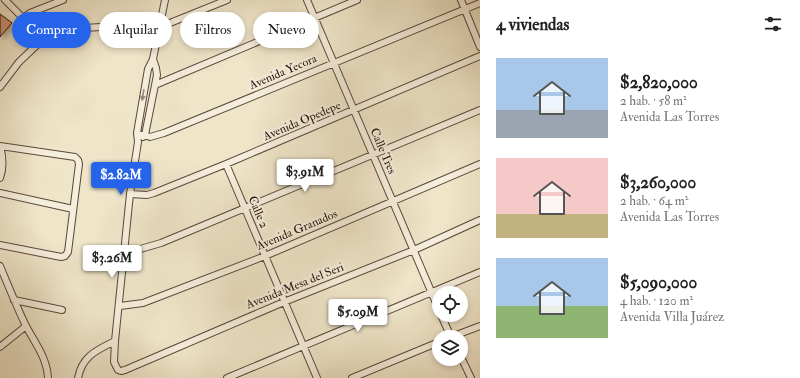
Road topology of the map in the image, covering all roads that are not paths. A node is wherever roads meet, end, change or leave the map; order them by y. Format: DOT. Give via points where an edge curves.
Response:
graph roads {
  1 [pos="5,0"];
  2 [pos="64,0"];
  3 [pos="165,0"];
  4 [pos="227,0"];
  5 [pos="307,0"];
  6 [pos="356,0"];
  7 [pos="460,0"];
  8 [pos="480,3"];
  9 [pos="464,9"];
  10 [pos="17,12"];
  11 [pos="33,12"];
  12 [pos="163,12"];
  13 [pos="312,12"];
  14 [pos="319,16"];
  15 [pos="172,23"];
  16 [pos="319,28"];
  17 [pos="253,44"];
  18 [pos="480,47"];
  19 [pos="34,48"];
  20 [pos="155,48"];
  21 [pos="480,56"];
  22 [pos="153,59"];
  23 [pos="333,63"];
  24 [pos="155,85"];
  25 [pos="0,87"];
  26 [pos="480,110"];
  27 [pos="354,111"];
  28 [pos="137,133"];
  29 [pos="145,135"];
  30 [pos="138,142"];
  31 [pos="0,146"];
  32 [pos="373,155"];
  33 [pos="226,164"];
  34 [pos="480,164"];
  35 [pos="0,178"];
  36 [pos="0,193"];
  37 [pos="130,194"];
  38 [pos="392,201"];
  39 [pos="245,208"];
  40 [pos="73,209"];
  41 [pos="480,220"];
  42 [pos="0,245"];
  43 [pos="414,250"];
  44 [pos="123,254"];
  45 [pos="265,256"];
  46 [pos="0,266"];
  47 [pos="480,272"];
  48 [pos="448,286"];
  49 [pos="432,293"];
  50 [pos="14,300"];
  51 [pos="284,302"];
  52 [pos="120,306"];
  53 [pos="62,310"];
  54 [pos="26,326"];
  55 [pos="480,326"];
  56 [pos="468,331"];
  57 [pos="116,341"];
  58 [pos="432,345"];
  59 [pos="304,346"];
  60 [pos="0,347"];
  61 [pos="465,366"];
  62 [pos="47,377"];
  63 [pos="78,378"];
  64 [pos="227,378"];
  65 [pos="317,378"];
  66 [pos="352,378"];
  67 [pos="471,378"];
  1 -- 10 [label="street"];
  2 -- 11 [label="street"];
  3 -- 12 [label="street"];
  4 -- 15 [label="street"];
  5 -- 13 [label="street, Calle Tres"];
  6 -- 14 [label="street"];
  7 -- 9 [label="street"];
  8 -- 9 [label="street, Avenida Yecora"];
  9 -- 18 [label="street"];
  9 -- 23 [label="street, Avenida Yecora"];
  16 -- 23 [label="street, Calle Tres"];
  17 -- 24 [label="street"];
  19 -- 25 [label="street"];
  20 -- 22 [label="street"];
  21 -- 27 [label="street, Avenida Opedepe"];
  22 -- 24 [label="street" via="156,68"];
  22 -- 28 [label="street, one-way" via="148,69"];
  23 -- 27 [label="street, Calle Tres"];
  23 -- 29 [label="street, Avenida Yecora" via="164,133 150,137"];
  24 -- 29 [label="street"];
  26 -- 32 [label="street"];
  27 -- 32 [label="street, Calle Tres"];
  27 -- 33 [label="street, Avenida Opedepe"];
  28 -- 29 [label="street, Avenida Yecora"];
  28 -- 30 [label="street"];
  29 -- 30 [label="street"];
  30 -- 37 [label="street"];
  31 -- 35 [label="street" via="3,166"];
  31 -- 40 [label="street" via="75,157 79,164"];
  32 -- 38 [label="street, Calle Tres"];
  32 -- 39 [label="street"];
  33 -- 37 [label="street, Avenida Opedepe" via="154,193"];
  33 -- 39 [label="street, Calle 2"];
  34 -- 38 [label="street, Avenida Granados"];
  36 -- 40 [label="street"];
  37 -- 44 [label="street"];
  38 -- 43 [label="street, Calle Tres"];
  38 -- 45 [label="street, Avenida Granados"];
  39 -- 44 [label="street" via="152,247"];
  39 -- 45 [label="street, Calle 2"];
  40 -- 42 [label="street" via="68,252 65,256"];
  41 -- 43 [label="street, Avenida Mesa del Seri"];
  43 -- 49 [label="street, Calle Tres"];
  43 -- 51 [label="street, Avenida Mesa del Seri"];
  44 -- 52 [label="street"];
  45 -- 51 [label="street, Calle 2"];
  45 -- 52 [label="street, Avenida Granados" via="143,303"];
  46 -- 50 [label="street"];
  47 -- 48 [label="street"];
  49 -- 59 [label="street"];
  50 -- 53 [label="street"];
  50 -- 54 [label="street"];
  51 -- 57 [label="street, Avenida Mesa del Seri" via="121,371 114,362"];
  51 -- 59 [label="street, Calle 2"];
  52 -- 57 [label="street"];
  54 -- 60 [label="street"];
  54 -- 62 [label="street" via="46,364"];
  55 -- 56 [label="street"];
  57 -- 63 [label="street" via="89,355"];
  58 -- 66 [label="street"];
  59 -- 64 [label="street"];
  59 -- 65 [label="street, Calle 2"];
  61 -- 67 [label="street"];
}
